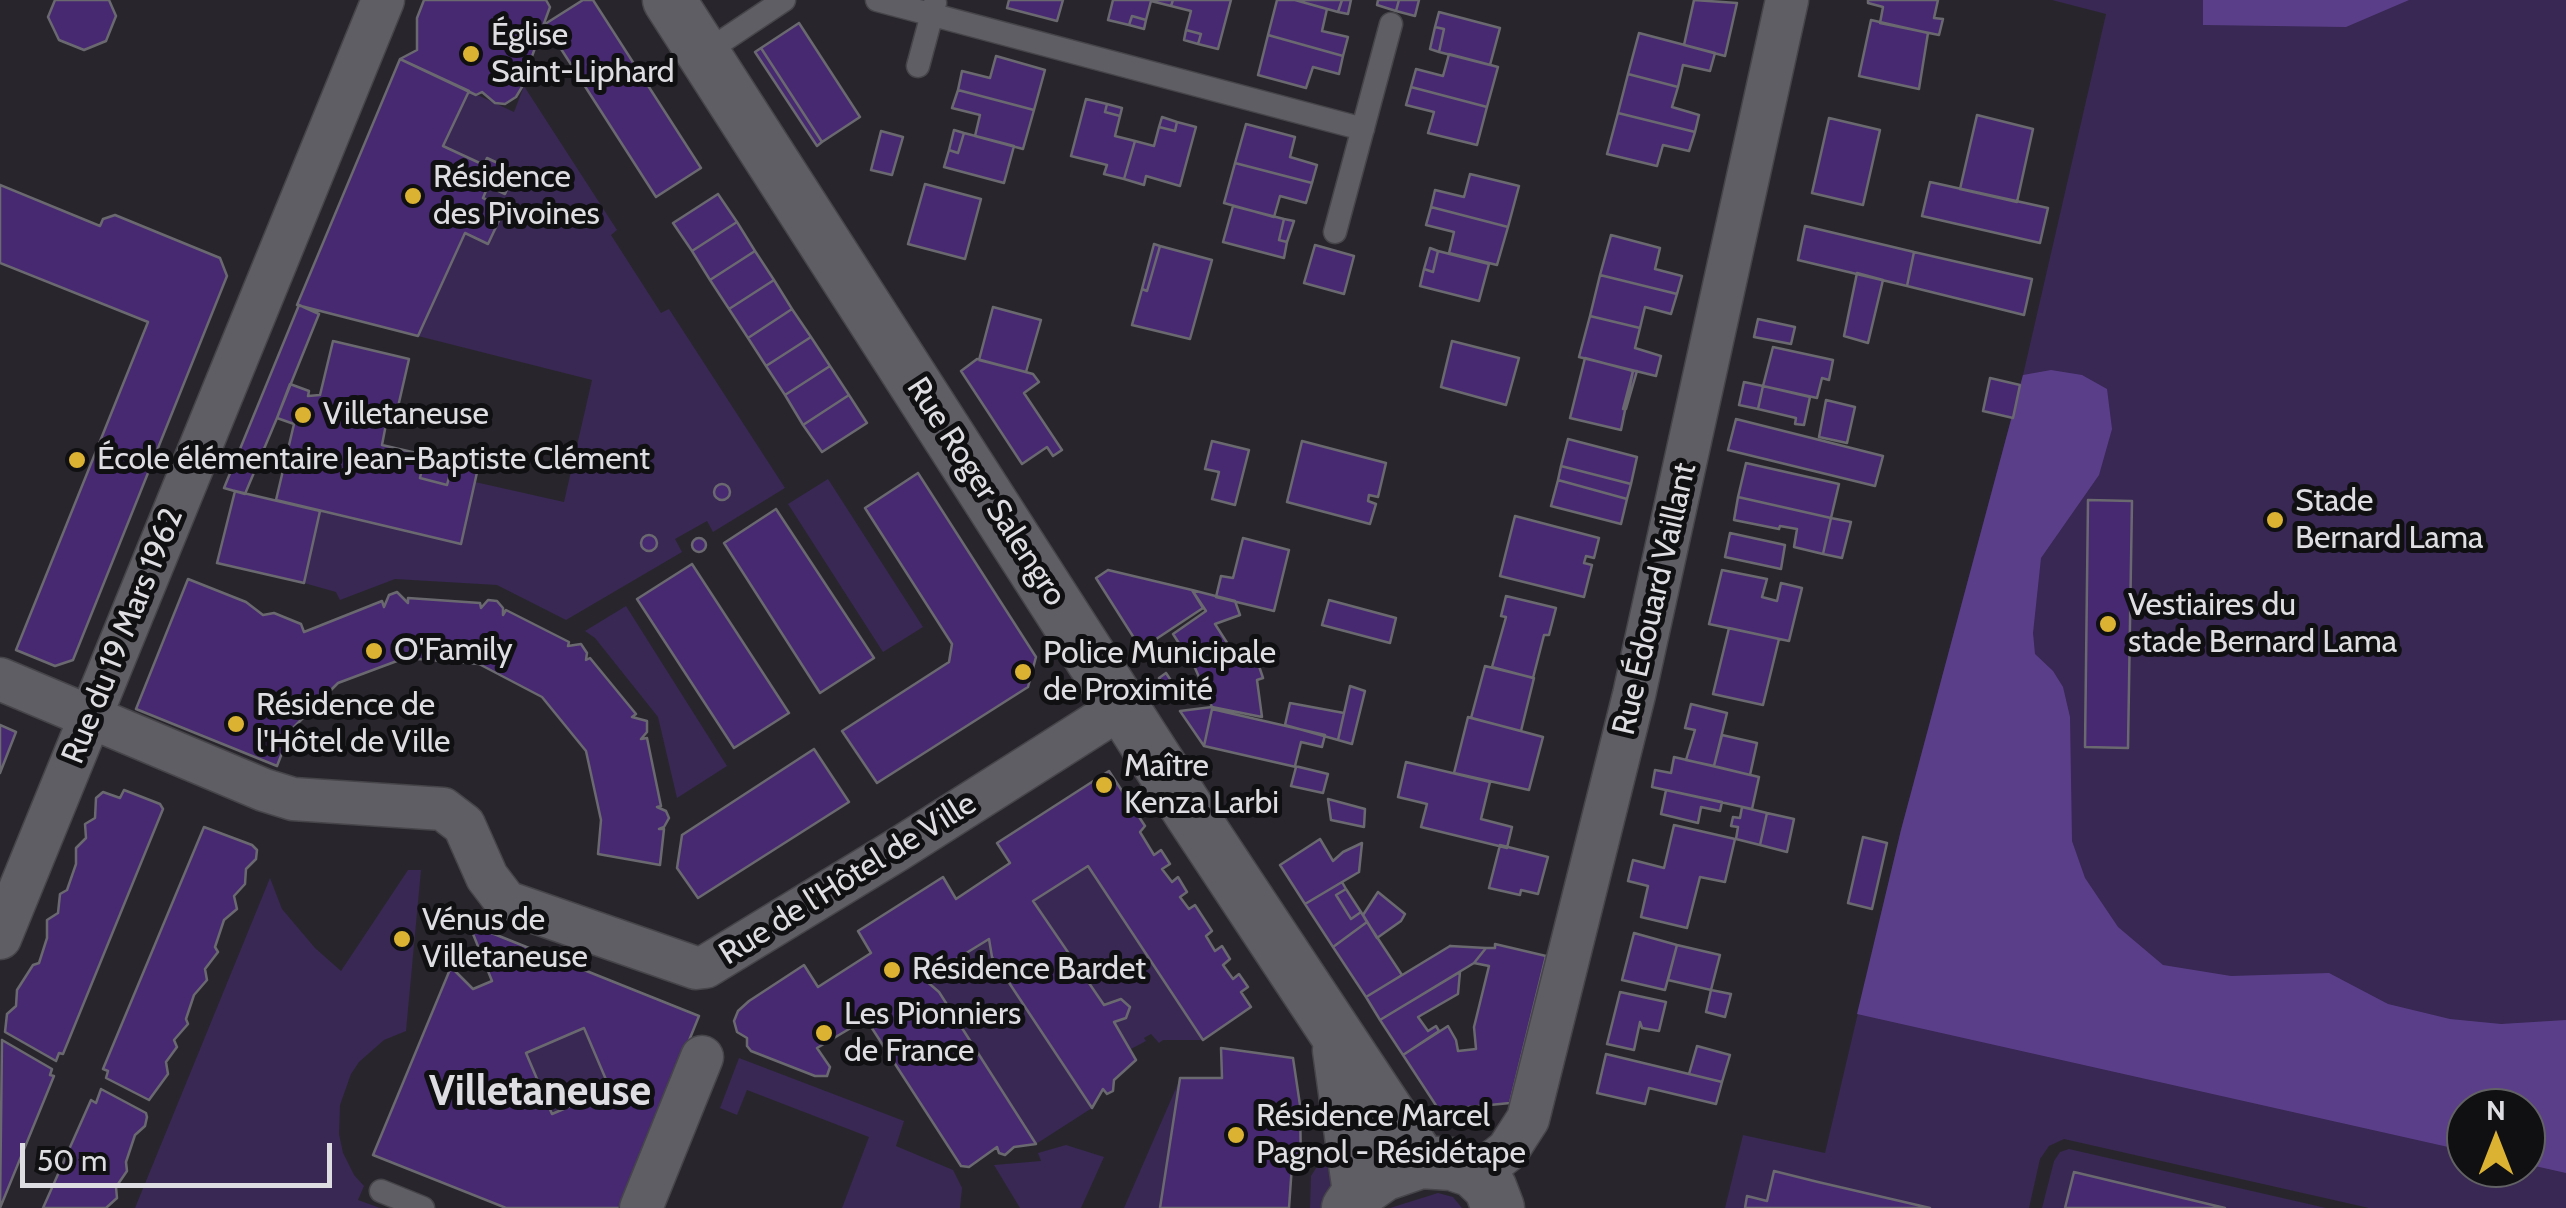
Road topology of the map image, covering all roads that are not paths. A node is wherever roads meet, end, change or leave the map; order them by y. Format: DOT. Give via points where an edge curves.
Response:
graph roads {
  1 [pos="383,0"];
  2 [pos="669,0"];
  3 [pos="784,0"];
  4 [pos="877,0"];
  5 [pos="1787,0"];
  6 [pos="934,8"];
  7 [pos="1392,24"];
  8 [pos="704,54"];
  9 [pos="918,66"];
  10 [pos="1363,129"];
  11 [pos="1335,232"];
  12 [pos="0,680"];
  13 [pos="1122,707"];
  14 [pos="90,716"];
  15 [pos="0,938"];
  16 [pos="1336,1034"];
  17 [pos="702,1057"];
  18 [pos="1421,1162"];
  19 [pos="1486,1189"];
  20 [pos="381,1191"];
  21 [pos="1354,1200"];
  22 [pos="423,1208"];
  23 [pos="641,1208"];
  1 -- 14 [label="street, Rue du 19 Mars 1962"];
  2 -- 8 [label="street, Rue Roger Salengro"];
  3 -- 8 [label="lane"];
  4 -- 6 [label="lane"];
  5 -- 19 [label="street, Rue Édouard Vaillant" via="1634,695 1532,1104 1508,1150 1493,1162"];
  6 -- 9 [label="lane"];
  6 -- 10 [label="lane"];
  7 -- 10 [label="lane"];
  8 -- 13 [label="street, Rue Roger Salengro"];
  10 -- 11 [label="lane"];
  12 -- 14 [label="street"];
  13 -- 14 [label="street, Rue de l'Hôtel de Ville" via="696,968 506,902 486,877 464,825 443,809 293,799"];
  13 -- 16 [label="street, Rue Roger Salengro"];
  14 -- 15 [label="street, Rue du 19 Mars 1962"];
  16 -- 18 [label="street, Rue Roger Salengro"];
  16 -- 21 [label="street, Rue Roger Salengro"];
  17 -- 23 [label="street"];
  18 -- 19 [label="street" via="1452,1164"];
  18 -- 21 [label="street" via="1383,1176"];
  20 -- 22 [label="lane"];
}
